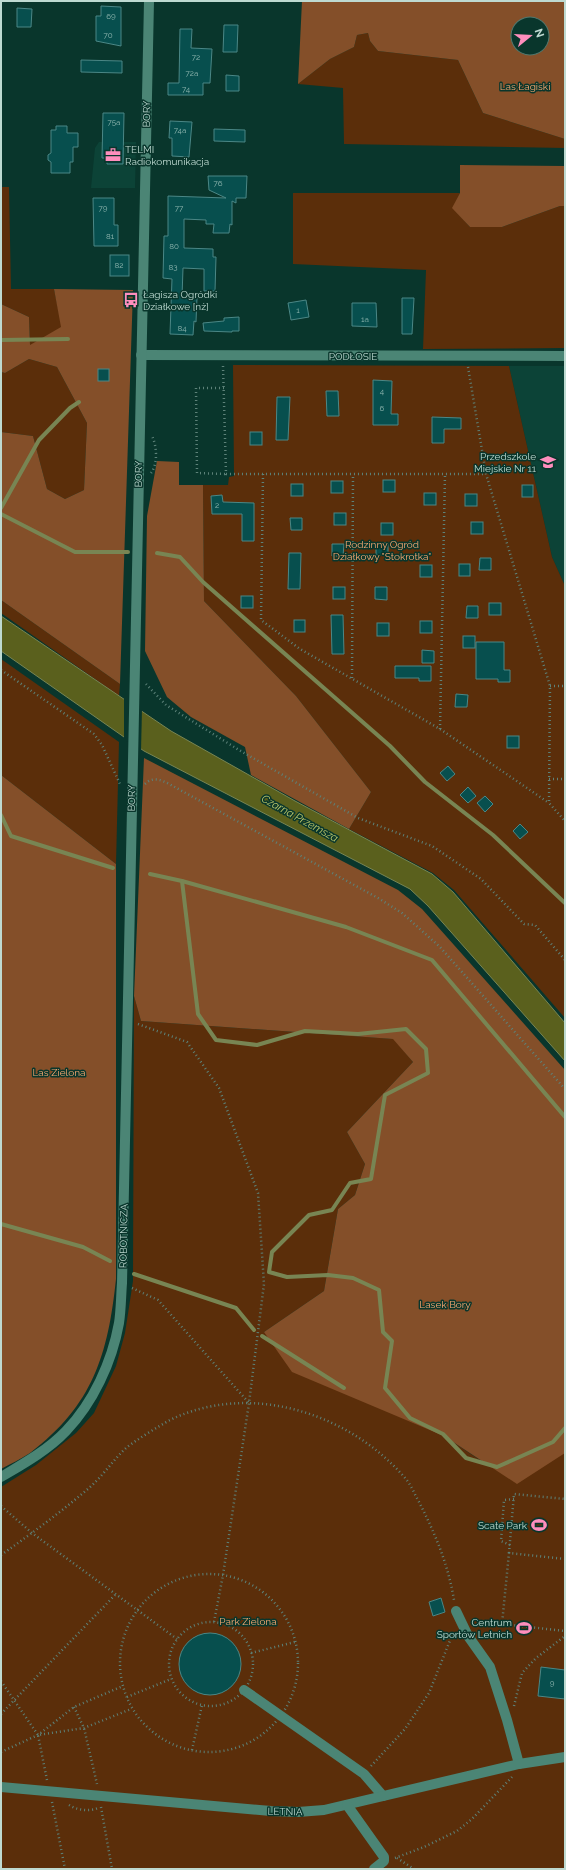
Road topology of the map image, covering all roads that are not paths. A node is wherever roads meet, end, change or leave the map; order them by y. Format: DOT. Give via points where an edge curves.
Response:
graph roads {
  1 [pos="149,1"];
  2 [pos="141,355"];
  3 [pos="565,356"];
  4 [pos="129,947"];
  5 [pos="1,1477"];
  6 [pos="456,1611"];
  7 [pos="244,1690"];
  8 [pos="565,1757"];
  9 [pos="519,1764"];
  10 [pos="1,1787"];
  11 [pos="383,1796"];
  12 [pos="347,1805"];
  13 [pos="374,1869"];
  1 -- 2 [label="street, BORY"];
  2 -- 3 [label="street, PODŁOSIE"];
  2 -- 4 [label="street, BORY" via="134,650 126,787"];
  4 -- 5 [label="street, ROBOTNICZA" via="119,1323 103,1374 82,1411 65,1432 29,1460"];
  6 -- 9 [label="street" via="468,1636 490,1667"];
  7 -- 11 [label="street" via="364,1774"];
  8 -- 9 [label="street, LETNIA"];
  9 -- 11 [label="street, LETNIA"];
  10 -- 12 [label="street, LETNIA" via="284,1812"];
  11 -- 12 [label="street, LETNIA"];
  12 -- 13 [label="street" via="380,1850 384,1861"];
}
